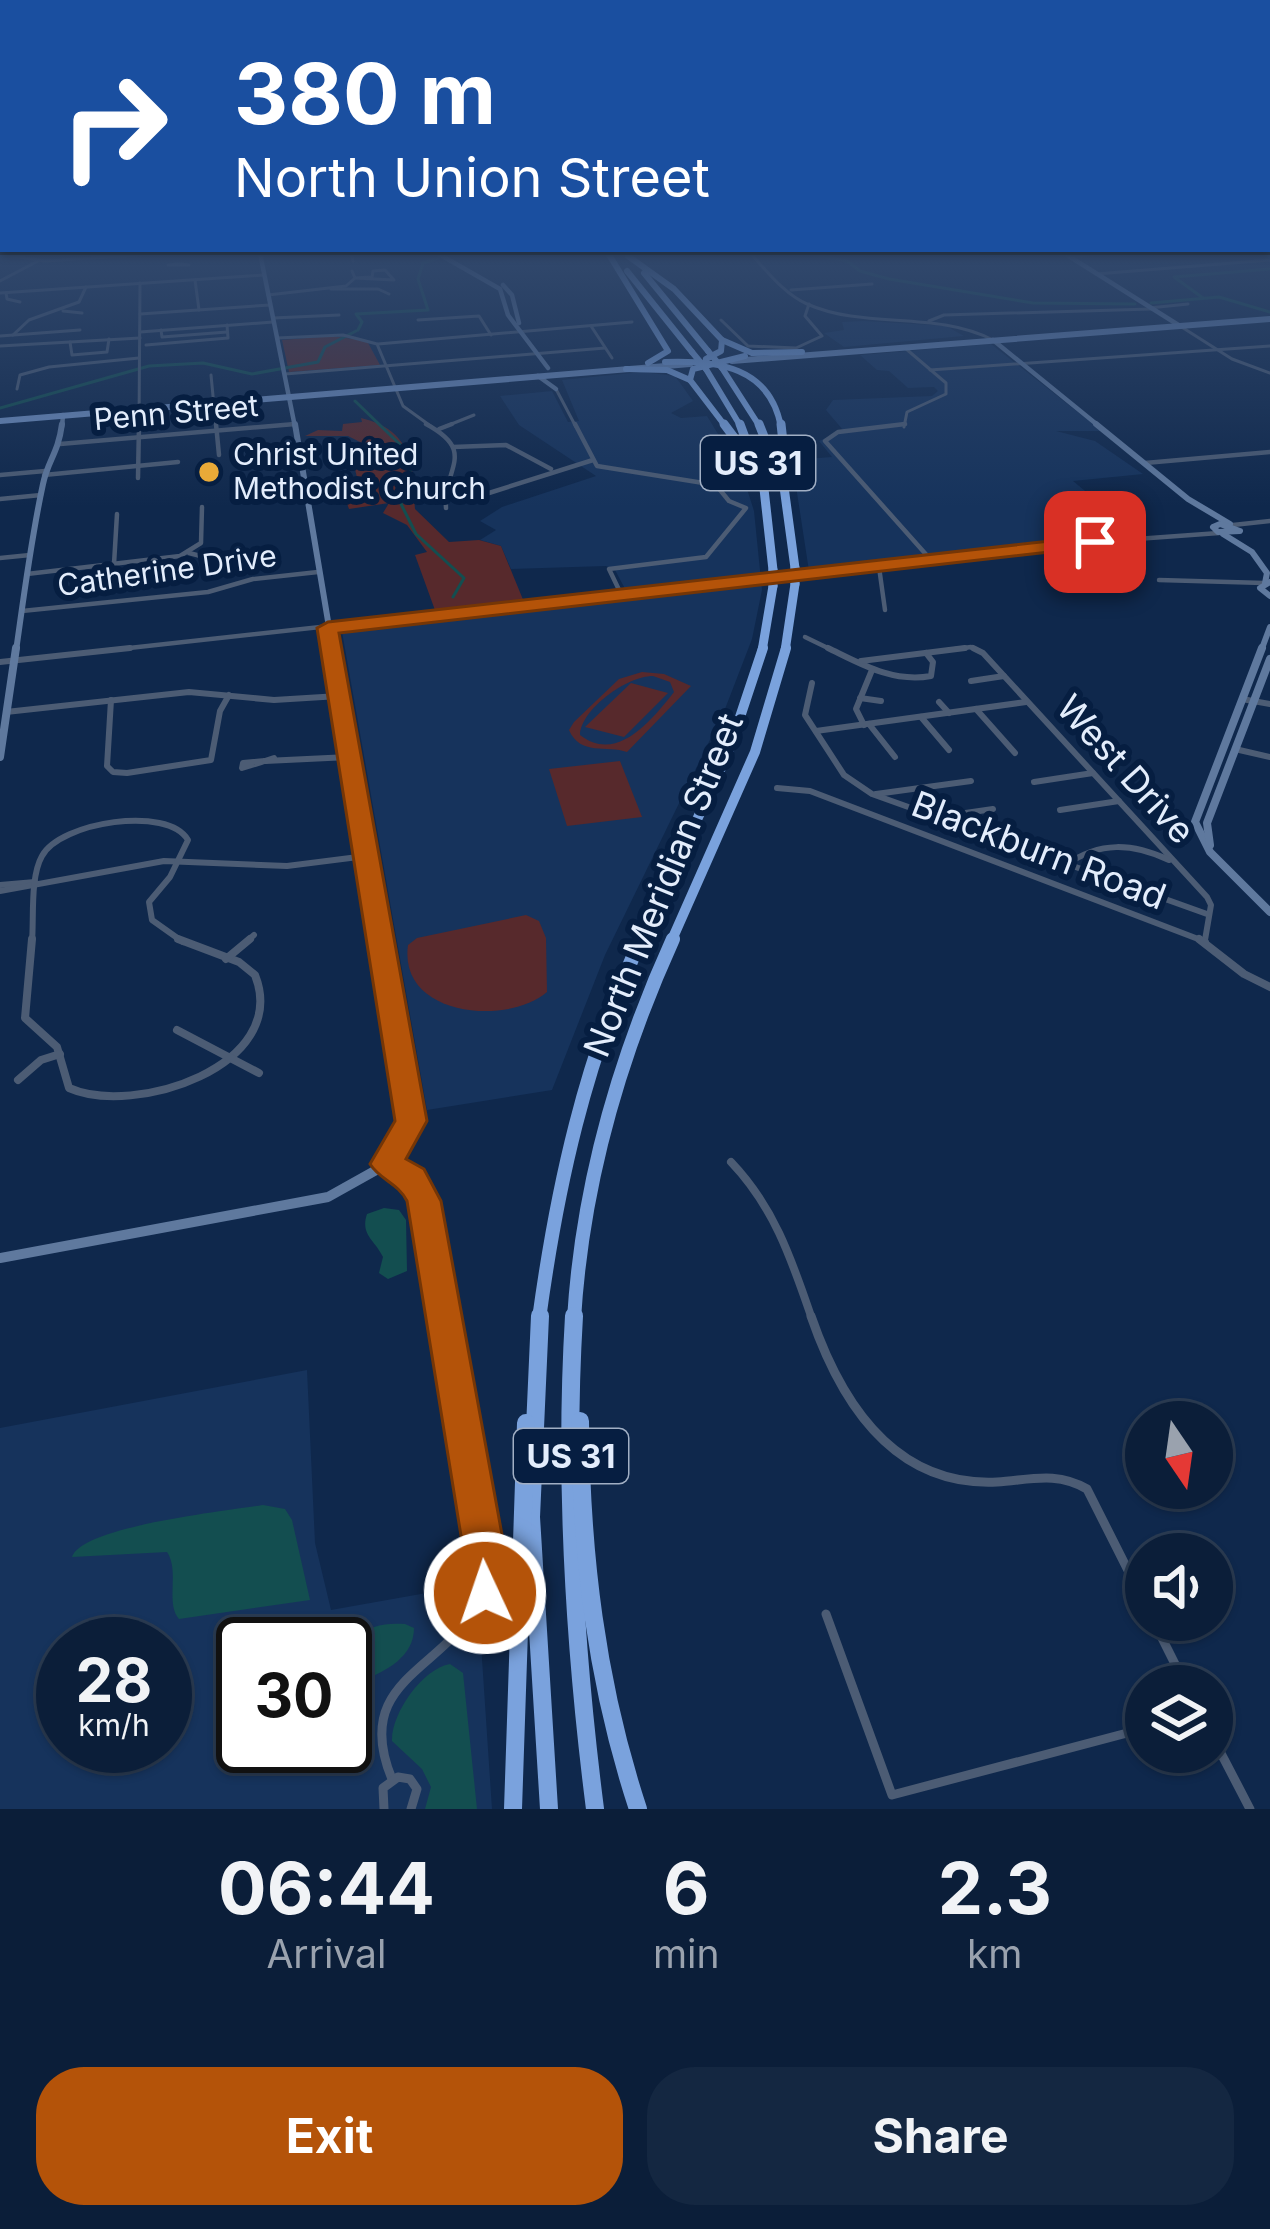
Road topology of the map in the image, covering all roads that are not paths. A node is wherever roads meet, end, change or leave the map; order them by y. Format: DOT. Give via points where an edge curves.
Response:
graph roads {
  1 [pos="121,337"];
  2 [pos="140,337"];
  3 [pos="161,337"];
  4 [pos="189,337"];
  5 [pos="228,337"];
  6 [pos="290,337"];
  7 [pos="361,337"];
  8 [pos="460,337"];
  9 [pos="524,337"];
  10 [pos="598,337"];
  11 [pos="686,337"];
  12 [pos="690,337"];
  13 [pos="720,337"];
  14 [pos="738,337"];
  15 [pos="822,337"];
  16 [pos="989,337"];
  17 [pos="1027,337"];
  18 [pos="1198,337"];
  19 [pos="277,338"];
  20 [pos="660,338"];
  21 [pos="109,339"];
  22 [pos="722,340"];
  23 [pos="993,340"];
  24 [pos="70,341"];
  25 [pos="377,344"];
  26 [pos="146,345"];
  27 [pos="0,346"];
  28 [pos="1270,346"];
  29 [pos="605,348"];
  30 [pos="904,348"];
  31 [pos="1214,348"];
  32 [pos="801,354"];
  33 [pos="535,356"];
  34 [pos="140,358"];
  35 [pos="612,358"];
  36 [pos="745,358"];
  37 [pos="707,360"];
  38 [pos="665,362"];
  39 [pos="1020,362"];
  40 [pos="648,363"];
  41 [pos="386,365"];
  42 [pos="676,365"];
  43 [pos="626,369"];
  44 [pos="930,370"];
  45 [pos="552,371"];
  46 [pos="284,372"];
  47 [pos="534,373"];
  48 [pos="1270,374"];
  49 [pos="211,375"];
  50 [pos="690,380"];
  51 [pos="758,383"];
  52 [pos="396,388"];
  53 [pos="17,389"];
  54 [pos="556,389"];
  55 [pos="290,397"];
  56 [pos="214,403"];
  57 [pos="140,409"];
  58 [pos="63,415"];
  59 [pos="474,415"];
  60 [pos="0,421"];
  61 [pos="295,424"];
  62 [pos="438,429"];
  63 [pos="216,430"];
  64 [pos="140,436"];
  65 [pos="60,444"];
  66 [pos="453,447"];
  67 [pos="1270,452"];
  68 [pos="219,454"];
  69 [pos="593,460"];
  70 [pos="178,462"];
  71 [pos="1145,463"];
  72 [pos="139,466"];
  73 [pos="554,470"];
  74 [pos="45,473"];
  75 [pos="0,475"];
  76 [pos="782,475"];
  77 [pos="761,476"];
  78 [pos="138,478"];
  79 [pos="444,494"];
  80 [pos="41,495"];
  81 [pos="0,499"];
  82 [pos="1188,499"];
  83 [pos="202,507"];
  84 [pos="446,508"];
  85 [pos="118,514"];
  86 [pos="1270,522"];
  87 [pos="1235,528"];
  88 [pos="1217,530"];
  89 [pos="189,553"];
  90 [pos="30,555"];
  91 [pos="0,558"];
  92 [pos="212,560"];
  93 [pos="931,560"];
  94 [pos="114,566"];
  95 [pos="878,566"];
  96 [pos="1270,566"];
  97 [pos="318,572"];
  98 [pos="27,574"];
  99 [pos="781,579"];
  100 [pos="1159,580"];
  101 [pos="1267,591"];
  102 [pos="621,594"];
  103 [pos="885,610"];
  104 [pos="22,611"];
  105 [pos="1270,626"];
  106 [pos="328,628"];
  107 [pos="805,638"];
  108 [pos="926,653"];
  109 [pos="1270,659"];
  110 [pos="861,661"];
  111 [pos="0,662"];
  112 [pos="14,662"];
  113 [pos="872,670"];
  114 [pos="1004,676"];
  115 [pos="971,681"];
  116 [pos="812,683"];
  117 [pos="229,695"];
  118 [pos="339,696"];
  119 [pos="860,698"];
  120 [pos="111,700"];
  121 [pos="1248,700"];
  122 [pos="881,701"];
  123 [pos="940,702"];
  124 [pos="1028,702"];
  125 [pos="1270,704"];
  126 [pos="976,709"];
  127 [pos="6,712"];
  128 [pos="949,713"];
  129 [pos="921,717"];
  130 [pos="867,724"];
  131 [pos="816,731"];
  132 [pos="1235,749"];
  133 [pos="949,750"];
  134 [pos="1015,753"];
  135 [pos="0,757"];
  136 [pos="349,757"];
  137 [pos="1270,757"];
  138 [pos="274,758"];
  139 [pos="895,758"];
  140 [pos="1094,773"];
  141 [pos="971,781"];
  142 [pos="1034,782"];
  143 [pos="777,788"];
  144 [pos="872,794"];
  145 [pos="1119,801"];
  146 [pos="993,808"];
  147 [pos="1060,810"];
  148 [pos="935,817"];
  149 [pos="962,828"];
  150 [pos="1149,834"];
  151 [pos="945,842"];
  152 [pos="1142,849"];
  153 [pos="365,856"];
  154 [pos="1220,860"];
  155 [pos="179,861"];
  156 [pos="1066,865"];
  157 [pos="1177,865"];
  158 [pos="38,883"];
  159 [pos="0,888"];
  160 [pos="1269,910"];
  161 [pos="1208,914"];
  162 [pos="254,935"];
  163 [pos="1205,941"];
  164 [pos="226,959"];
  165 [pos="1270,987"];
  166 [pos="177,1030"];
  167 [pos="59,1054"];
  168 [pos="232,1059"];
  169 [pos="259,1073"];
  170 [pos="18,1080"];
  171 [pos="731,1162"];
  172 [pos="387,1164"];
  173 [pos="0,1258"];
  174 [pos="580,1282"];
  175 [pos="539,1321"];
  176 [pos="1125,1565"];
  177 [pos="826,1614"];
  178 [pos="1125,1734"];
  179 [pos="1231,1773"];
  180 [pos="392,1779"];
  181 [pos="383,1809"];
  182 [pos="411,1809"];
  183 [pos="513,1809"];
  184 [pos="549,1809"];
  185 [pos="595,1809"];
  186 [pos="638,1809"];
  187 [pos="1250,1809"];
  1 -- 21 [label="street"];
  2 -- 34 [label="street"];
  3 -- 26 [label="street"];
  4 -- 5 [label="street"];
  6 -- 19 [label="street"];
  7 -- 25 [label="street"];
  8 -- 25 [label="street"];
  9 -- 33 [label="street"];
  10 -- 29 [label="street"];
  11 -- 37 [label="highway, North Meridian Street / US 31"];
  12 -- 37 [label="highway, North Meridian Street / US 31"];
  13 -- 22 [label="highway"];
  14 -- 15 [label="street" via="805,346"];
  16 -- 23 [label="street"];
  17 -- 23 [label="main road"];
  18 -- 31 [label="street"];
  19 -- 46 [label="street"];
  20 -- 37 [label="highway"];
  20 -- 40 [label="highway" via="668,355"];
  21 -- 24 [label="street"];
  21 -- 24 [label="street" via="107,352 72,355"];
  22 -- 32 [label="highway" via="745,352"];
  22 -- 37 [label="highway"];
  23 -- 30 [label="main road"];
  23 -- 32 [label="main road"];
  23 -- 39 [label="street"];
  24 -- 27 [label="street"];
  25 -- 41 [label="street"];
  28 -- 31 [label="street"];
  29 -- 33 [label="street"];
  29 -- 35 [label="street"];
  30 -- 32 [label="main road"];
  30 -- 44 [label="street"];
  31 -- 39 [label="street"];
  31 -- 48 [label="street"];
  32 -- 36 [label="main road"];
  32 -- 51 [label="highway" via="754,364"];
  33 -- 41 [label="street"];
  33 -- 45 [label="street"];
  33 -- 47 [label="street"];
  34 -- 53 [label="street" via="38,368 20,375"];
  34 -- 57 [label="street"];
  36 -- 37 [label="highway"];
  37 -- 38 [label="highway"];
  37 -- 42 [label="highway"];
  37 -- 50 [label="highway"];
  37 -- 51 [label="highway"];
  37 -- 76 [label="highway, North Meridian Street / US 31" via="758,419"];
  37 -- 77 [label="highway, North Meridian Street / US 31"];
  38 -- 40 [label="main road"];
  39 -- 44 [label="street"];
  39 -- 71 [label="street"];
  40 -- 45 [label="main road"];
  41 -- 46 [label="street"];
  41 -- 52 [label="street"];
  42 -- 43 [label="main road"];
  43 -- 45 [label="main road"];
  43 -- 50 [label="highway"];
  44 -- 93 [label="street" via="948,392 907,412 904,427 838,432 825,441"];
  45 -- 47 [label="main road"];
  45 -- 54 [label="street"];
  46 -- 55 [label="street"];
  47 -- 52 [label="main road"];
  47 -- 54 [label="street"];
  49 -- 56 [label="street"];
  50 -- 77 [label="highway"];
  51 -- 76 [label="highway" via="778,411"];
  52 -- 55 [label="main road"];
  52 -- 62 [label="street" via="407,411"];
  54 -- 69 [label="street"];
  55 -- 56 [label="main road"];
  55 -- 61 [label="street"];
  56 -- 57 [label="main road"];
  56 -- 63 [label="street"];
  57 -- 58 [label="main road"];
  57 -- 64 [label="street"];
  58 -- 60 [label="main road"];
  58 -- 65 [label="street"];
  59 -- 62 [label="street"];
  61 -- 63 [label="street, Penn Street"];
  61 -- 97 [label="street"];
  62 -- 66 [label="street"];
  63 -- 64 [label="street, Penn Street"];
  63 -- 68 [label="street"];
  64 -- 65 [label="street, Penn Street"];
  64 -- 72 [label="street"];
  65 -- 74 [label="street"];
  66 -- 73 [label="street" via="506,446"];
  66 -- 79 [label="street" via="456,468"];
  67 -- 71 [label="street"];
  69 -- 73 [label="street"];
  69 -- 102 [label="street" via="716,484 747,509 706,556 609,569"];
  70 -- 72 [label="street"];
  71 -- 82 [label="street"];
  72 -- 74 [label="street"];
  72 -- 78 [label="street"];
  73 -- 79 [label="street" via="495,492"];
  74 -- 75 [label="street"];
  74 -- 80 [label="street"];
  76 -- 99 [label="highway, North Meridian Street / US 31, bridge" via="795,568"];
  77 -- 99 [label="highway, North Meridian Street / US 31"];
  79 -- 84 [label="street"];
  80 -- 81 [label="street"];
  80 -- 90 [label="street"];
  82 -- 87 [label="street"];
  82 -- 88 [label="street"];
  83 -- 89 [label="street" via="203,539"];
  85 -- 94 [label="street"];
  86 -- 87 [label="street"];
  87 -- 88 [label="street"];
  87 -- 96 [label="street"];
  88 -- 93 [label="street"];
  88 -- 101 [label="street" via="1257,557"];
  89 -- 92 [label="street"];
  89 -- 94 [label="street"];
  90 -- 91 [label="street"];
  90 -- 98 [label="street"];
  93 -- 95 [label="street"];
  94 -- 98 [label="street"];
  95 -- 99 [label="street"];
  95 -- 103 [label="street"];
  97 -- 104 [label="street, Catherine Drive"];
  97 -- 106 [label="street"];
  98 -- 104 [label="street"];
  99 -- 102 [label="street"];
  99 -- 174 [label="highway, North Meridian Street / US 31" via="785,652 769,714 626,1055"];
  99 -- 175 [label="highway, North Meridian Street / US 31" via="737,734 589,1072 556,1203"];
  100 -- 101 [label="street"];
  102 -- 106 [label="street"];
  104 -- 112 [label="street"];
  105 -- 121 [label="street"];
  106 -- 112 [label="street"];
  106 -- 118 [label="street"];
  107 -- 110 [label="street"];
  108 -- 110 [label="street"];
  108 -- 113 [label="street" via="933,670 927,678"];
  108 -- 114 [label="street, West Drive" via="971,647"];
  109 -- 121 [label="street"];
  110 -- 113 [label="street"];
  111 -- 112 [label="street"];
  112 -- 127 [label="street"];
  113 -- 119 [label="street"];
  114 -- 115 [label="street"];
  114 -- 124 [label="street, West Drive"];
  116 -- 131 [label="street" via="804,709"];
  117 -- 118 [label="street"];
  117 -- 120 [label="street"];
  117 -- 120 [label="street" via="216,716 211,760 127,773 107,766"];
  118 -- 136 [label="street"];
  119 -- 122 [label="street"];
  119 -- 130 [label="street" via="856,712"];
  120 -- 127 [label="street"];
  121 -- 125 [label="street"];
  121 -- 132 [label="street"];
  121 -- 154 [label="street" via="1195,816 1201,839"];
  123 -- 128 [label="street"];
  124 -- 126 [label="street"];
  124 -- 140 [label="street, West Drive"];
  126 -- 128 [label="street"];
  126 -- 134 [label="street"];
  127 -- 135 [label="street"];
  128 -- 129 [label="street"];
  129 -- 130 [label="street"];
  129 -- 133 [label="street"];
  130 -- 131 [label="street"];
  130 -- 139 [label="street"];
  131 -- 144 [label="street" via="844,775"];
  132 -- 137 [label="street"];
  132 -- 154 [label="street" via="1207,823"];
  136 -- 138 [label="street"];
  136 -- 153 [label="street"];
  140 -- 142 [label="street"];
  140 -- 145 [label="street, West Drive"];
  141 -- 144 [label="street"];
  143 -- 151 [label="street, Blackburn Road" via="810,791"];
  144 -- 148 [label="street"];
  145 -- 147 [label="street"];
  145 -- 150 [label="street, West Drive"];
  146 -- 148 [label="street"];
  148 -- 149 [label="street"];
  149 -- 151 [label="street"];
  149 -- 156 [label="street"];
  150 -- 152 [label="street"];
  150 -- 157 [label="street, West Drive"];
  151 -- 163 [label="street, Blackburn Road"];
  152 -- 156 [label="street" via="1101,846"];
  152 -- 157 [label="street"];
  153 -- 155 [label="street" via="287,866"];
  153 -- 172 [label="street" via="411,1121"];
  154 -- 160 [label="street"];
  155 -- 158 [label="street"];
  155 -- 158 [label="street" via="188,845 184,831 143,821 60,838 41,856"];
  155 -- 164 [label="street" via="148,912 167,932"];
  156 -- 161 [label="street"];
  157 -- 161 [label="street, West Drive" via="1210,902"];
  158 -- 159 [label="street"];
  158 -- 167 [label="street" via="25,1013"];
  161 -- 163 [label="street"];
  162 -- 164 [label="street"];
  163 -- 165 [label="street, Blackburn Road"];
  164 -- 168 [label="street" via="259,982 258,1024"];
  166 -- 168 [label="street"];
  167 -- 168 [label="street" via="69,1088 103,1101 191,1080"];
  167 -- 170 [label="street"];
  168 -- 169 [label="street"];
  171 -- 176 [label="street" via="759,1187 839,1390 880,1441 932,1472 969,1481 1049,1474 1075,1481"];
  172 -- 173 [label="street" via="301,1204"];
  172 -- 180 [label="street" via="412,1178 424,1201 488,1573 477,1606 383,1713 379,1742"];
  174 -- 185 [label="highway, North Meridian Street / US 31" via="571,1528"];
  174 -- 186 [label="highway" via="580,1514 589,1608"];
  175 -- 183 [label="highway" via="520,1479"];
  175 -- 184 [label="highway, North Meridian Street / US 31" via="532,1504"];
  177 -- 178 [label="street" via="892,1795"];
  179 -- 187 [label="street"];
  180 -- 181 [label="street" via="380,1794"];
  180 -- 182 [label="street" via="414,1784"];
}
